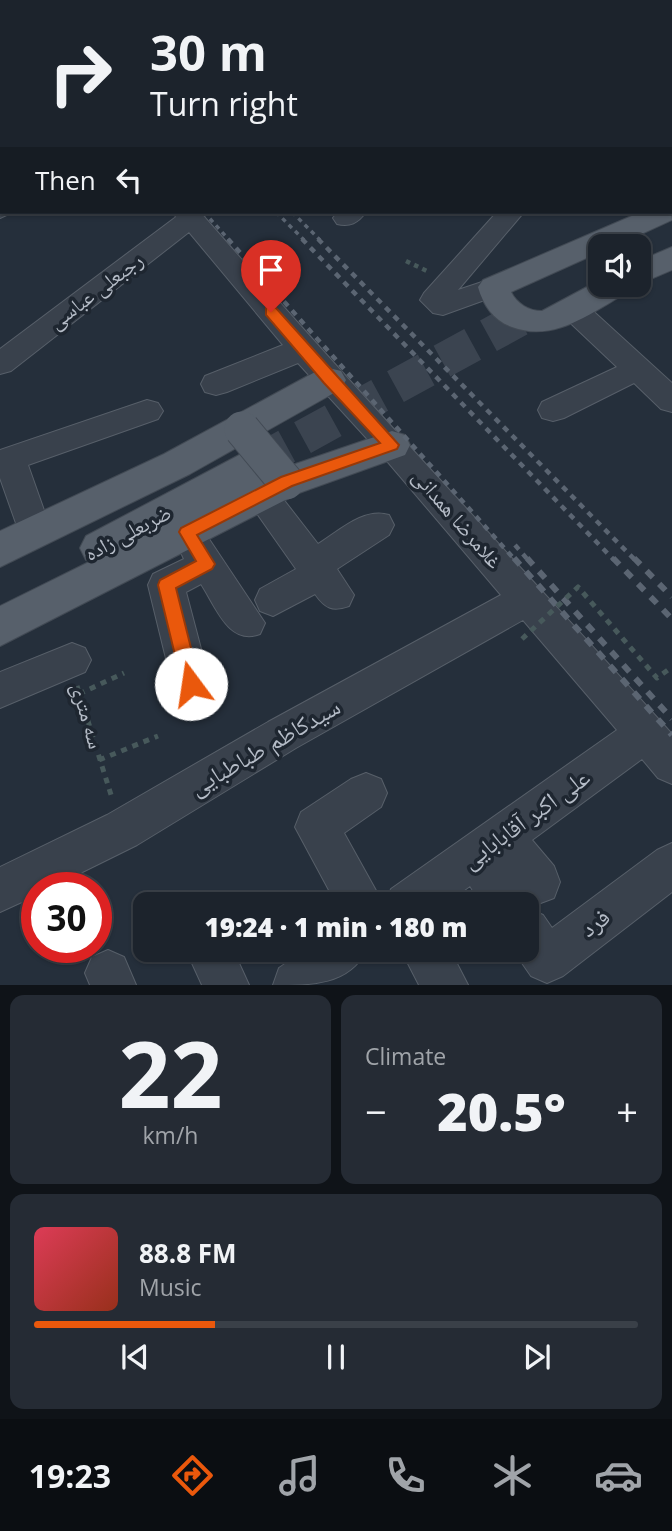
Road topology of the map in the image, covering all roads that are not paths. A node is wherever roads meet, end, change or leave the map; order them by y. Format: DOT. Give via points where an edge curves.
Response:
graph roads {
  1 [pos="509,214"];
  2 [pos="662,214"];
  3 [pos="188,215"];
  4 [pos="672,225"];
  5 [pos="651,234"];
  6 [pos="672,242"];
  7 [pos="651,250"];
  8 [pos="672,257"];
  9 [pos="588,263"];
  10 [pos="651,268"];
  11 [pos="588,278"];
  12 [pos="594,297"];
  13 [pos="514,300"];
  14 [pos="572,308"];
  15 [pos="303,349"];
  16 [pos="0,364"];
  17 [pos="638,369"];
  18 [pos="329,380"];
  19 [pos="216,384"];
  20 [pos="672,401"];
  21 [pos="553,410"];
  22 [pos="147,411"];
  23 [pos="392,445"];
  24 [pos="258,463"];
  25 [pos="377,525"];
  26 [pos="35,533"];
  27 [pos="197,548"];
  28 [pos="0,550"];
  29 [pos="0,577"];
  30 [pos="324,578"];
  31 [pos="527,599"];
  32 [pos="0,602"];
  33 [pos="0,628"];
  34 [pos="76,677"];
  35 [pos="191,684"];
  36 [pos="0,690"];
  37 [pos="645,733"];
  38 [pos="672,764"];
  39 [pos="366,793"];
  40 [pos="489,847"];
  41 [pos="672,865"];
  42 [pos="0,890"];
  43 [pos="354,892"];
  44 [pos="425,892"];
  45 [pos="522,892"];
  46 [pos="539,948"];
  47 [pos="215,962"];
  48 [pos="328,962"];
  49 [pos="431,962"];
  50 [pos="226,985"];
  51 [pos="296,985"];
  52 [pos="445,985"];
  1 -- 13 [label="street" via="434,300 443,306"];
  2 -- 13 [label="main road"];
  3 -- 15 [label="street, غلامرضا همدانی"];
  3 -- 16 [label="street, رجبعلی عباسی"];
  4 -- 5 [label="main road"];
  6 -- 7 [label="main road"];
  8 -- 10 [label="main road"];
  9 -- 13 [label="main road"];
  11 -- 13 [label="main road"];
  12 -- 14 [label="main road"];
  13 -- 14 [label="main road" via="496,297 508,312 532,321 546,322"];
  14 -- 17 [label="street"];
  15 -- 18 [label="street, غلامرضا همدانی"];
  15 -- 19 [label="street"];
  17 -- 20 [label="street"];
  17 -- 21 [label="street"];
  18 -- 23 [label="street, غلامرضا همدانی"];
  18 -- 24 [label="main road"];
  22 -- 26 [label="street" via="10,459"];
  23 -- 24 [label="main road"];
  23 -- 31 [label="street, غلامرضا همدانی"];
  24 -- 26 [label="main road" via="177,464"];
  24 -- 27 [label="main road"];
  24 -- 29 [label="main road, ضربعلی زاده" via="151,500"];
  24 -- 30 [label="street"];
  24 -- 32 [label="main road, ضربعلی زاده"];
  25 -- 30 [label="street"];
  26 -- 28 [label="main road"];
  27 -- 30 [label="street" via="260,611"];
  27 -- 33 [label="main road"];
  27 -- 35 [label="street" via="166,585"];
  31 -- 37 [label="street, غلامرضا همدانی"];
  31 -- 42 [label="street, سیدکاظم طباطبایی" via="122,830"];
  34 -- 36 [label="street"];
  37 -- 38 [label="street, غلامرضا همدانی"];
  37 -- 40 [label="street, علی اکبر آقابابایی"];
  39 -- 43 [label="street" via="316,827"];
  40 -- 44 [label="street, علی اکبر آقابابایی"];
  40 -- 45 [label="street"];
  41 -- 46 [label="street, فرد" via="547,960"];
  47 -- 50 [label="street"];
  48 -- 51 [label="street"];
  49 -- 52 [label="street"];
}
